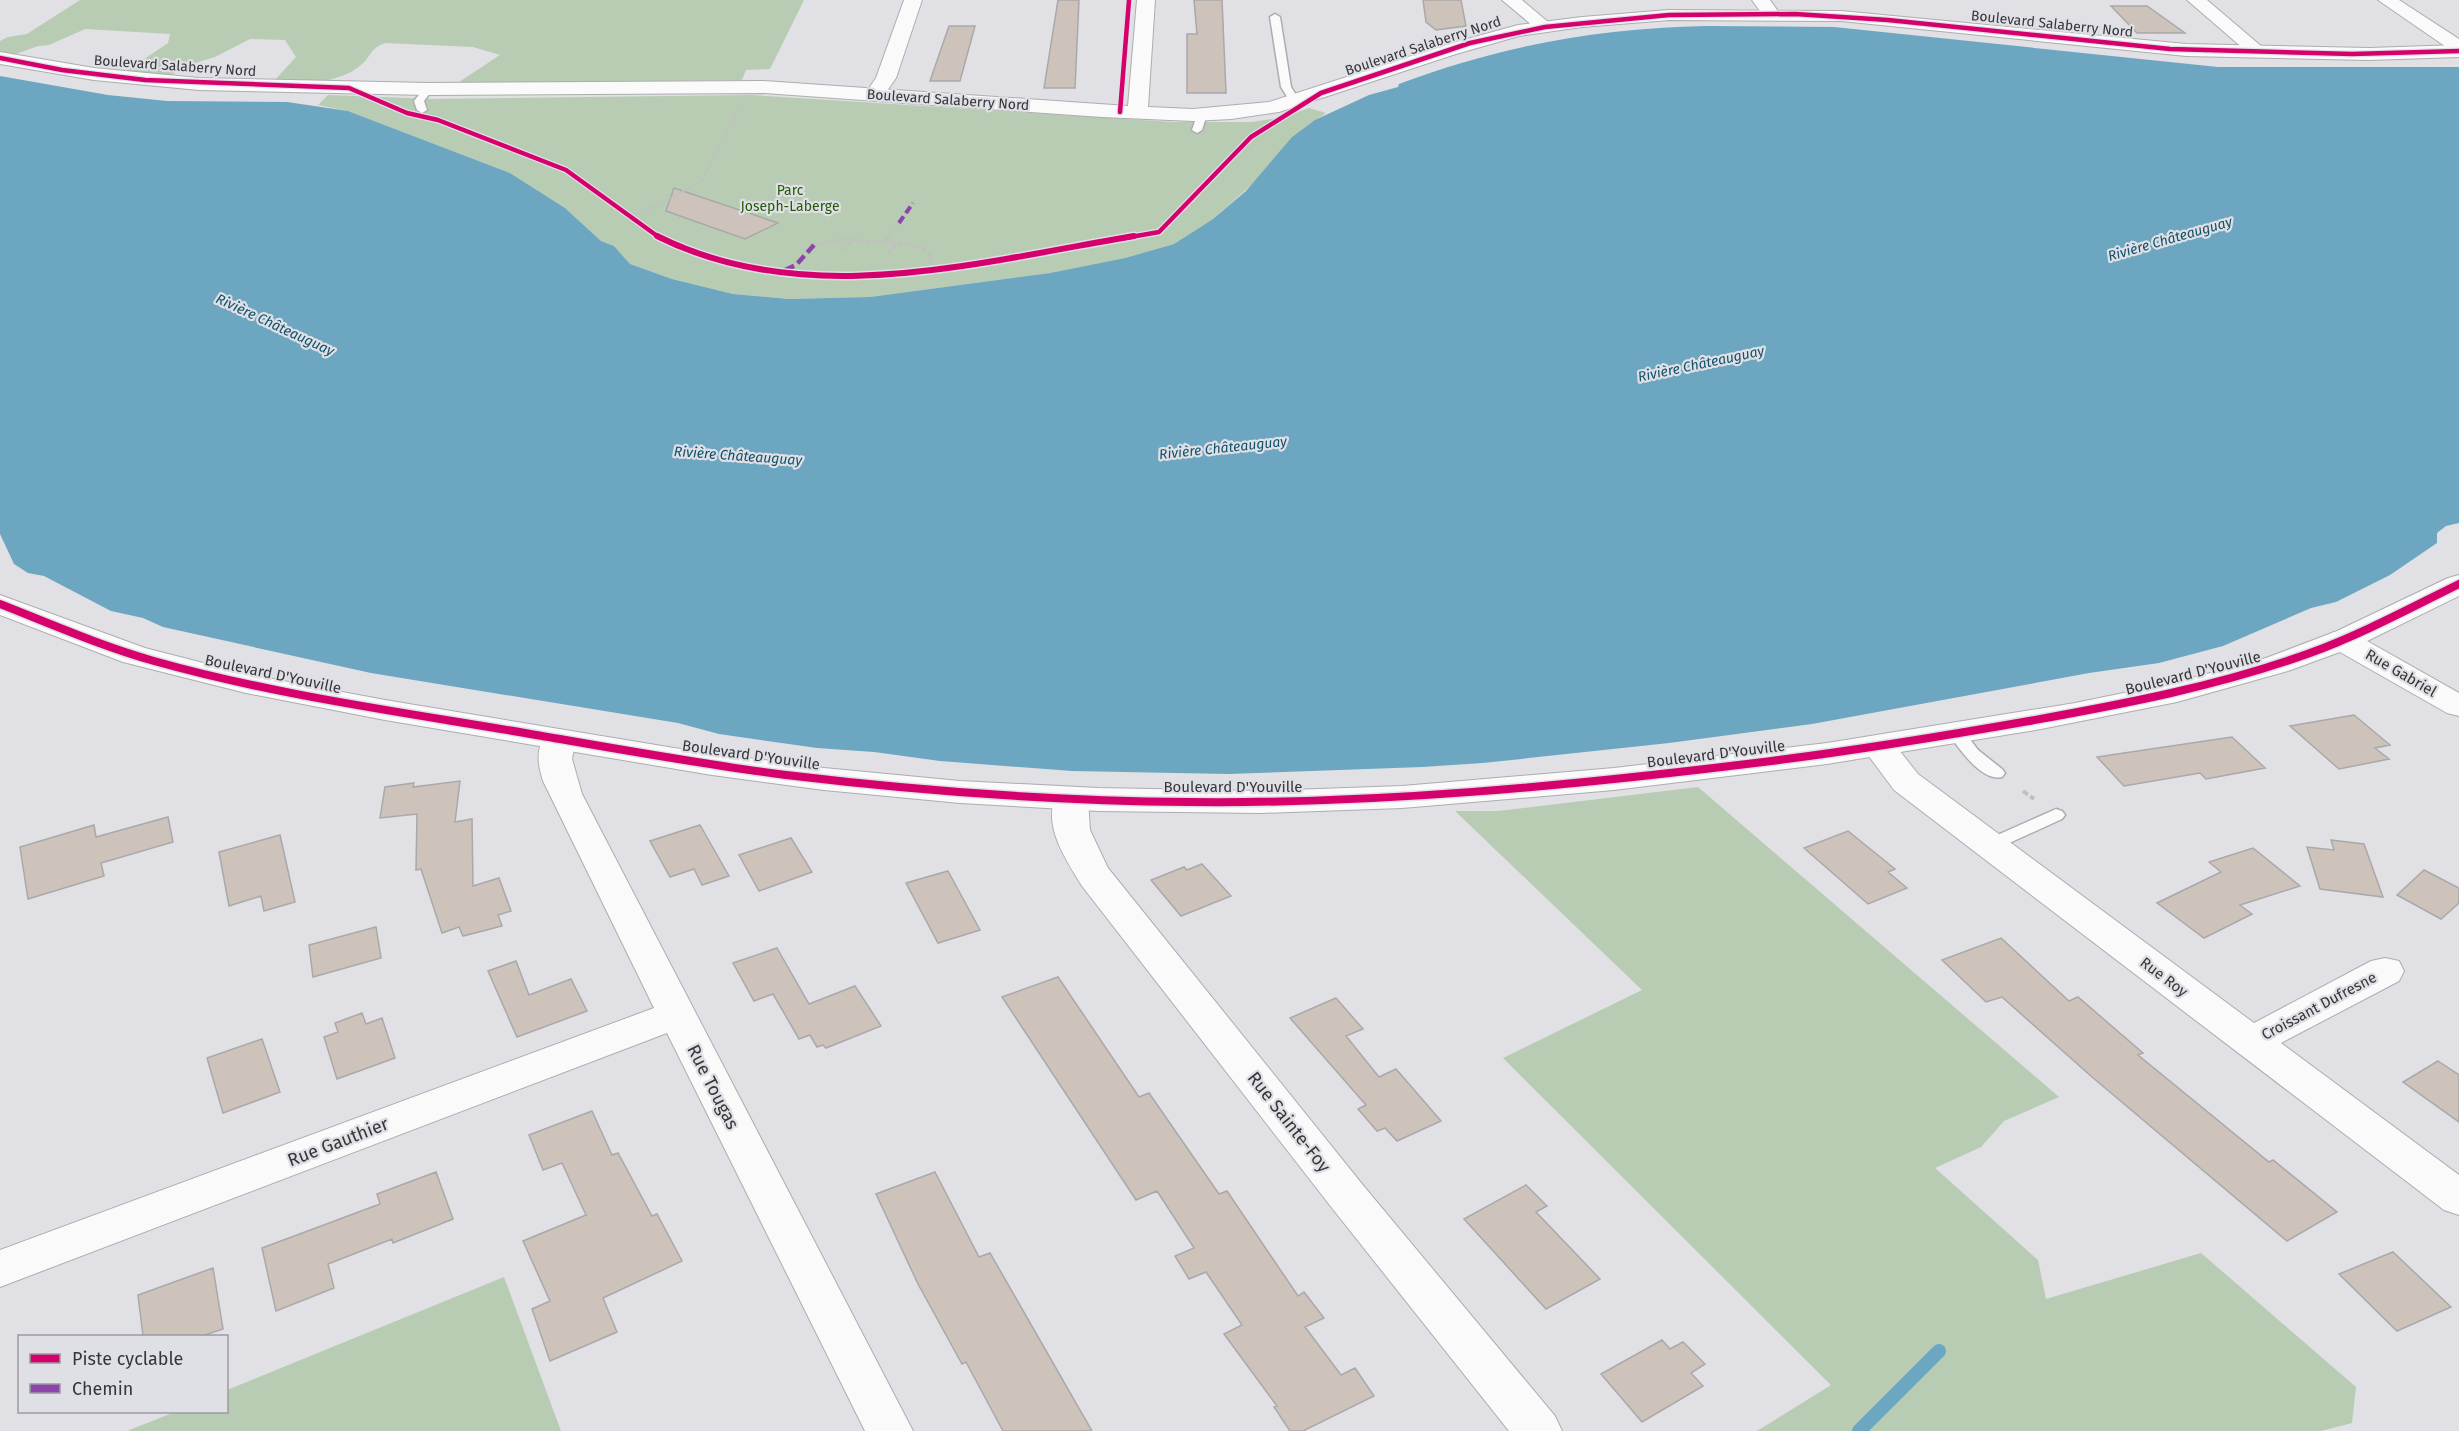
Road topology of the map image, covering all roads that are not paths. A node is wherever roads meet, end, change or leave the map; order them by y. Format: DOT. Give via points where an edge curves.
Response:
graph roads {
  1 [pos="913,0"];
  2 [pos="1146,0"];
  3 [pos="1511,0"];
  4 [pos="2196,0"];
  5 [pos="2387,0"];
  6 [pos="1766,7"];
  7 [pos="1275,17"];
  8 [pos="1545,27"];
  9 [pos="2459,49"];
  10 [pos="2259,52"];
  11 [pos="0,58"];
  12 [pos="428,89"];
  13 [pos="875,94"];
  14 [pos="1295,101"];
  15 [pos="422,110"];
  16 [pos="1137,113"];
  17 [pos="2459,584"];
  18 [pos="0,604"];
  19 [pos="2342,640"];
  20 [pos="2459,706"];
  21 [pos="1957,734"];
  22 [pos="559,739"];
  23 [pos="1879,747"];
  24 [pos="1996,773"];
  25 [pos="1071,798"];
  26 [pos="2056,815"];
  27 [pos="1990,845"];
  28 [pos="2385,971"];
  29 [pos="675,1015"];
  30 [pos="2252,1041"];
  31 [pos="2459,1198"];
  32 [pos="0,1269"];
  33 [pos="889,1431"];
  34 [pos="1538,1431"];
  1 -- 13 [label="street" via="886,78"];
  2 -- 16 [label="street"];
  3 -- 8 [label="street"];
  4 -- 10 [label="street"];
  5 -- 9 [label="street"];
  6 -- 8 [label="street, Boulevard Salaberry Nord"];
  6 -- 10 [label="street, Boulevard Salaberry Nord" via="2163,49"];
  7 -- 14 [label="lane" via="1286,87"];
  8 -- 14 [label="street, Boulevard Salaberry Nord" via="1470,43"];
  9 -- 10 [label="street, Boulevard Salaberry Nord" via="2369,54"];
  11 -- 12 [label="street, Boulevard Salaberry Nord" via="94,75 170,83"];
  12 -- 13 [label="street, Boulevard Salaberry Nord" via="741,87"];
  12 -- 15 [label="lane" via="419,101"];
  13 -- 16 [label="street, Boulevard Salaberry Nord"];
  14 -- 16 [label="street, Boulevard Salaberry Nord" via="1200,122"];
  17 -- 19 [label="street, Boulevard D'Youville"];
  18 -- 22 [label="street, Boulevard D'Youville" via="93,641 227,679 340,703"];
  19 -- 20 [label="street, Rue Gabriel"];
  19 -- 21 [label="street, Boulevard D'Youville" via="2294,659 2188,690"];
  21 -- 23 [label="street, Boulevard D'Youville"];
  21 -- 24 [label="lane" via="1972,754"];
  22 -- 25 [label="street, Boulevard D'Youville" via="822,779"];
  22 -- 29 [label="street, Rue Tougas" via="555,760 565,794"];
  23 -- 25 [label="street, Boulevard D'Youville" via="1458,795 1275,801"];
  23 -- 27 [label="street, Rue Roy" via="1906,782"];
  25 -- 34 [label="street, Rue Sainte-Foy" via="1068,814 1073,834 1095,877"];
  26 -- 27 [label="lane"];
  27 -- 30 [label="street, Rue Roy"];
  28 -- 30 [label="street, Croissant Dufresne"];
  29 -- 32 [label="street, Rue Gauthier"];
  29 -- 33 [label="street, Rue Tougas"];
  30 -- 31 [label="street, Rue Roy"];
}
